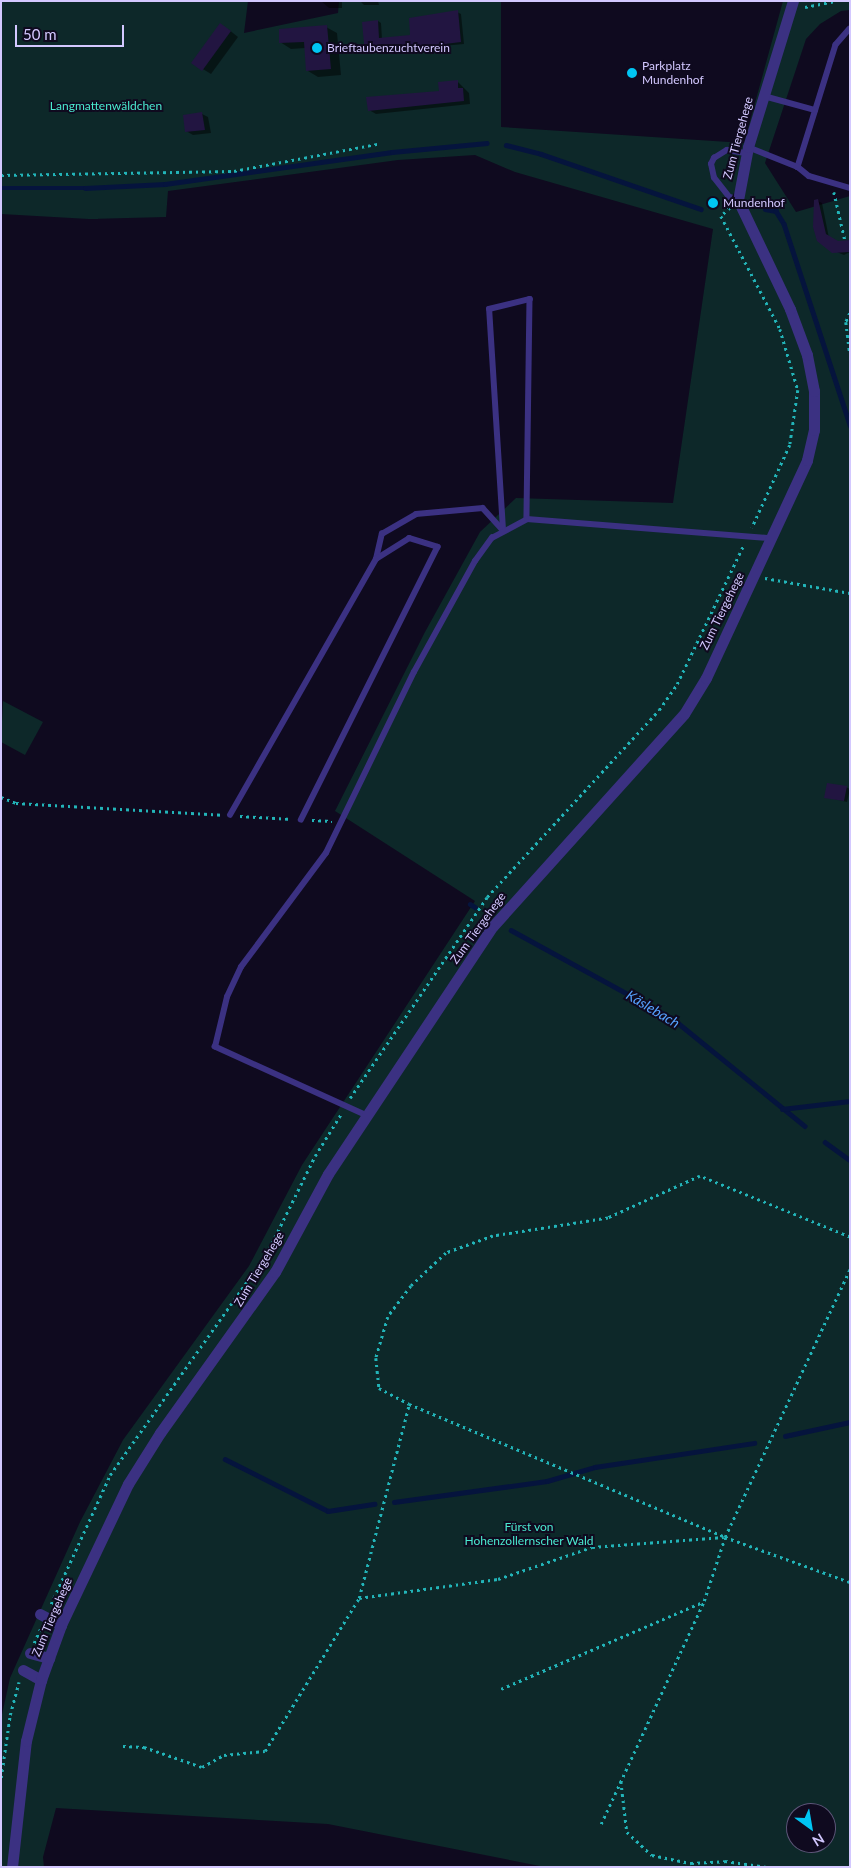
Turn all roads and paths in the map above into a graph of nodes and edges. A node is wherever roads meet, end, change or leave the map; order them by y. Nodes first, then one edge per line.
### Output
1 (835, 1) edge
2 (792, 5) edge
3 (850, 30) edge
4 (763, 95) junction
5 (815, 110) junction
6 (378, 144) dead end
7 (747, 150) junction
8 (798, 167) junction
9 (1, 175) edge
10 (831, 183) junction
11 (850, 188) edge
12 (738, 200) junction
13 (845, 240) dead end
14 (850, 313) edge
15 (850, 353) edge
16 (527, 519) junction
17 (503, 530) junction
18 (748, 535) junction
19 (773, 538) junction
20 (376, 559) junction
21 (755, 574) junction
22 (850, 593) edge
23 (1, 797) edge
24 (230, 816) junction
25 (301, 820) junction
26 (341, 822) junction
27 (345, 1106) junction
28 (366, 1116) junction
29 (850, 1237) edge
30 (850, 1269) edge
31 (409, 1404) junction
32 (725, 1537) junction
33 (850, 1582) edge
34 (358, 1598) junction
35 (704, 1601) junction
36 (51, 1604) dead end
37 (41, 1618) joint
38 (62, 1625) junction
39 (31, 1649) joint
40 (48, 1658) junction
41 (22, 1674) joint
42 (41, 1680) junction
43 (501, 1689) dead end
44 (123, 1746) dead end
45 (1, 1778) edge
46 (621, 1780) junction
47 (601, 1824) dead end
48 (12, 1867) edge
49 (768, 1867) edge

1 - 2 path
2 - 4 street, Zum Tiergehege
3 - 5 lane
4 - 5 lane
4 - 7 street, Zum Tiergehege
5 - 8 lane
6 - 9 path
7 - 8 lane
7 - 12 street, Zum Tiergehege
7 - 12 lane
8 - 10 lane
10 - 11 lane
10 - 13 path
12 - 18 path
12 - 19 street, Zum Tiergehege
14 - 15 path
16 - 17 lane
16 - 17 lane
16 - 18 lane
17 - 20 lane
17 - 26 lane
18 - 19 lane
18 - 27 path
19 - 21 street, Zum Tiergehege
20 - 24 lane
20 - 25 lane
21 - 22 path
21 - 28 street, Zum Tiergehege
23 - 24 path
24 - 25 path
25 - 26 path
26 - 27 lane
27 - 28 lane
27 - 36 path
28 - 38 street, Zum Tiergehege
29 - 31 path
30 - 32 path
31 - 32 path
31 - 34 path
32 - 33 path
32 - 34 path
32 - 35 path
34 - 44 path
35 - 43 path
35 - 46 path
37 - 38 street
37 - 39 path
38 - 40 street, Zum Tiergehege
39 - 40 street
40 - 42 street, Zum Tiergehege
41 - 42 street
41 - 45 path
42 - 48 street, Zum Tiergehege
46 - 47 path
46 - 49 path

